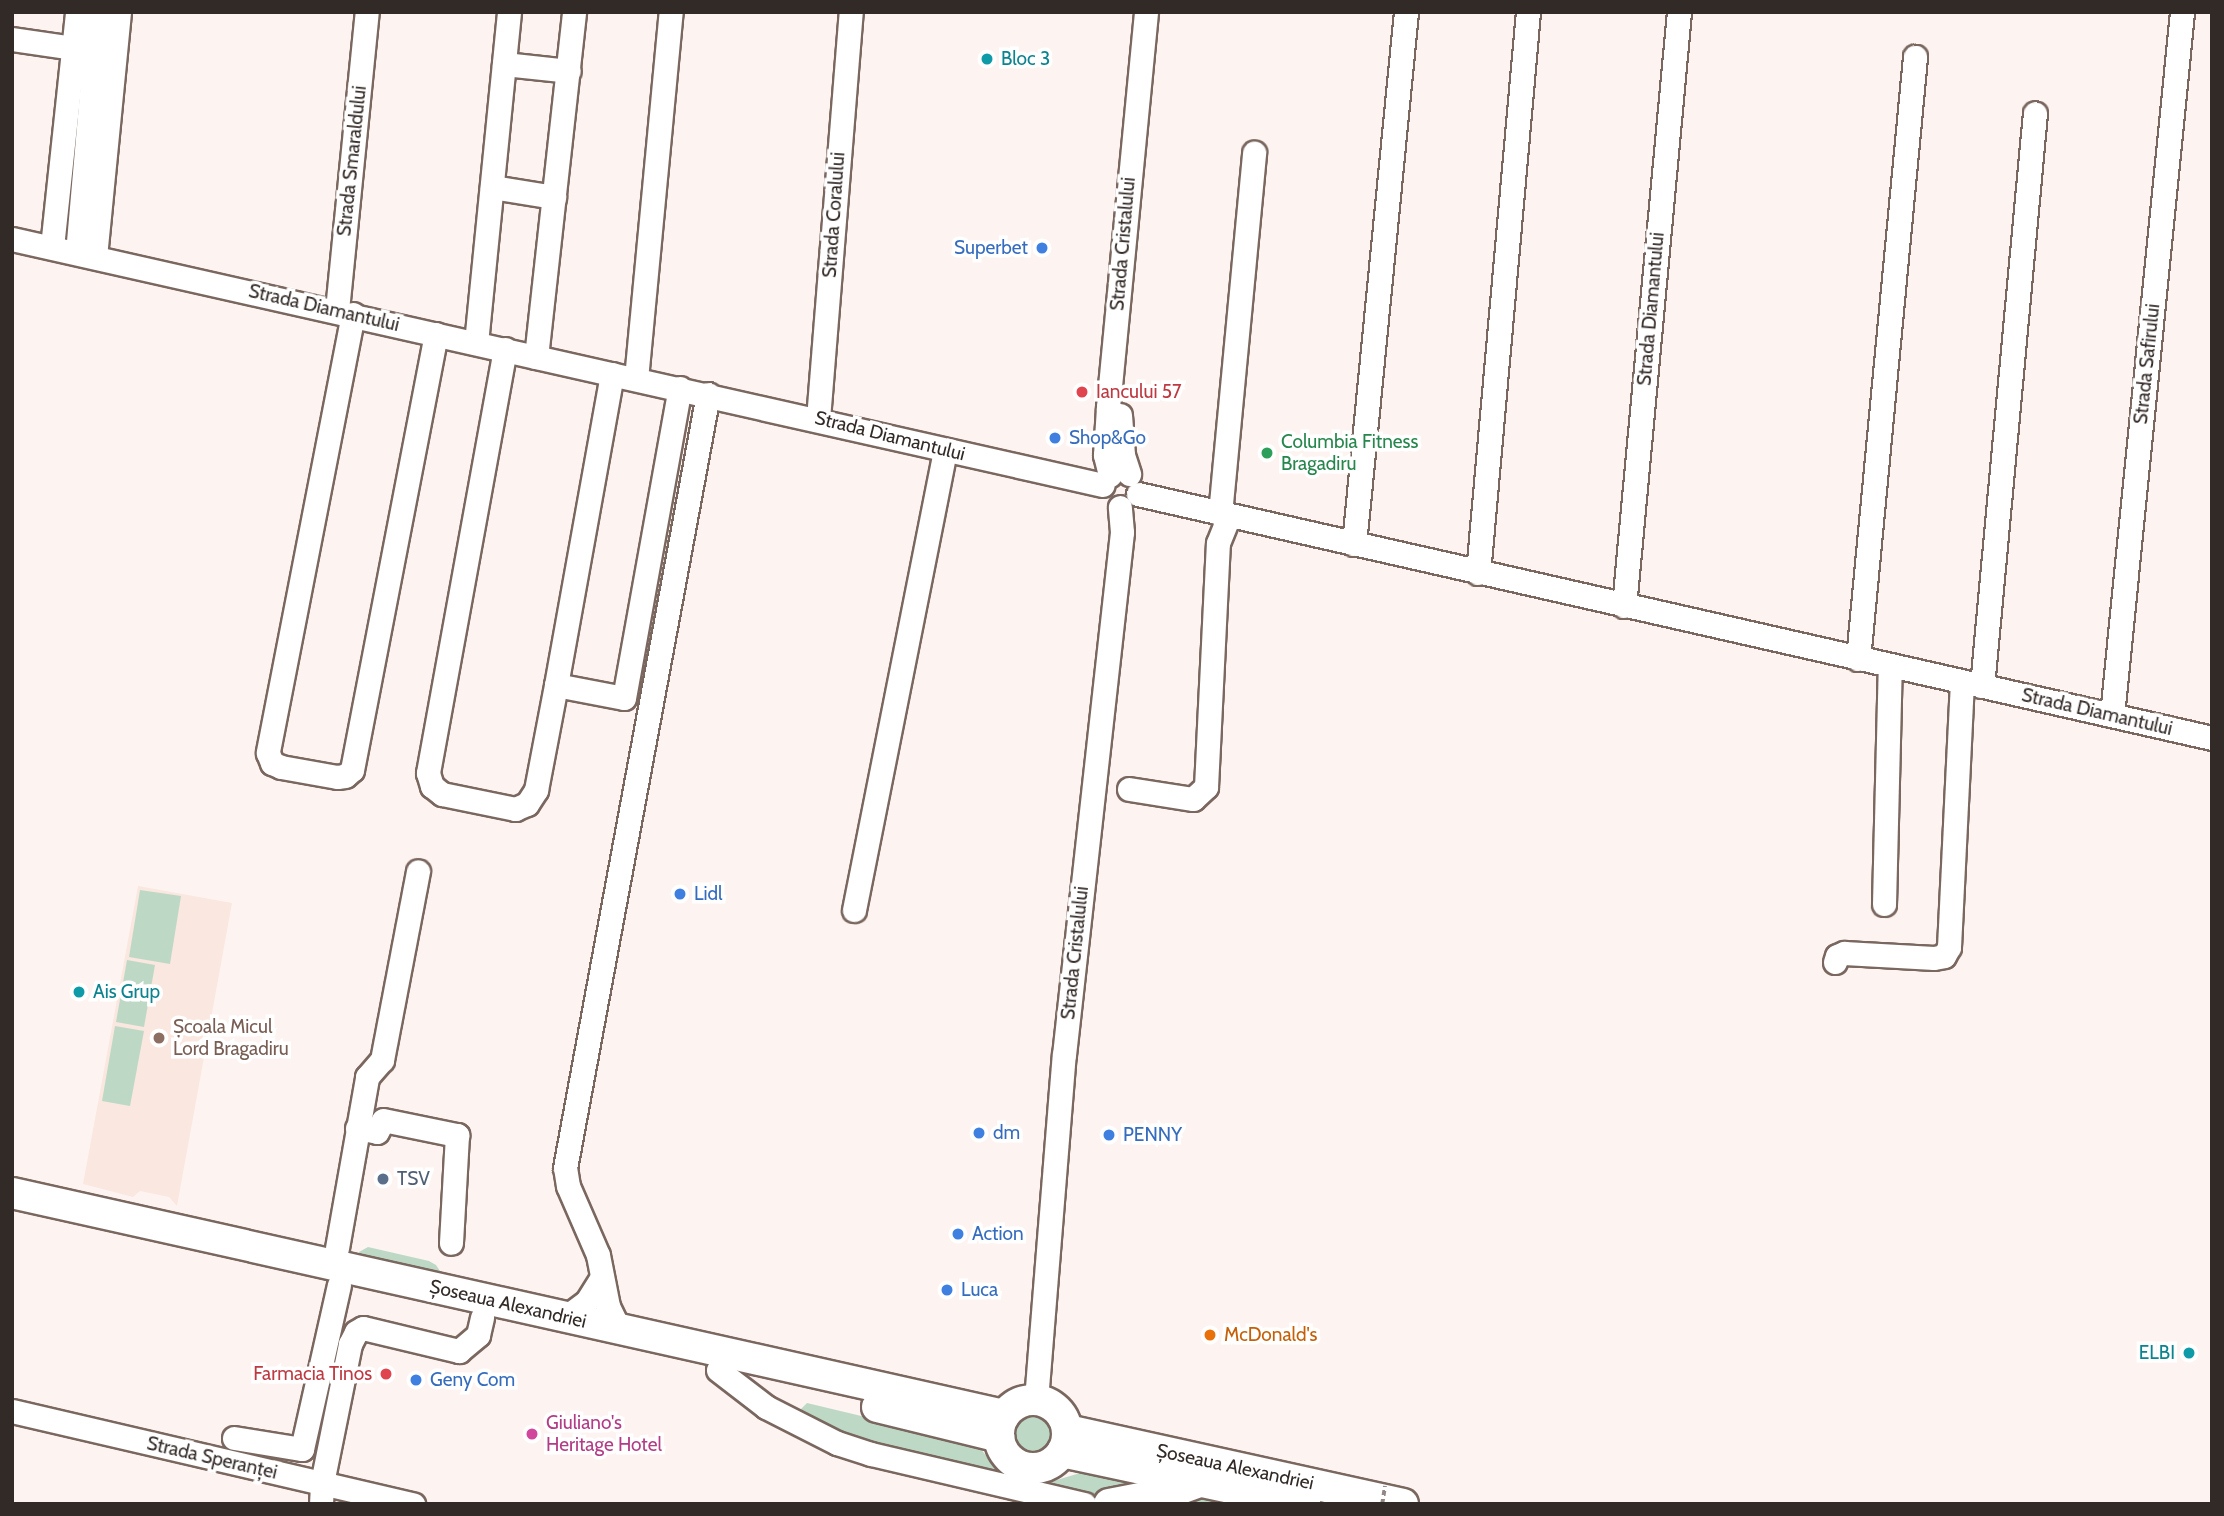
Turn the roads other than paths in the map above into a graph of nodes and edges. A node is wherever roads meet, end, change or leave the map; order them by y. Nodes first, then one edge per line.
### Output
1 (78, 12) edge
2 (98, 12) edge
3 (119, 12) edge
4 (367, 12) edge
5 (509, 12) edge
6 (574, 12) edge
7 (671, 12) edge
8 (851, 12) edge
9 (1146, 12) edge
10 (1156, 12) edge
11 (1406, 12) edge
12 (1528, 12) edge
13 (1679, 12) edge
14 (2182, 12) edge
15 (12, 39) edge
16 (74, 48) junction
17 (1915, 57) dead end
18 (504, 64) junction
19 (569, 71) junction
20 (2035, 113) dead end
21 (1254, 153) dead end
22 (1136, 167) junction
23 (492, 187) junction
24 (554, 197) junction
25 (12, 239) edge
26 (52, 247) junction
27 (86, 255) junction
28 (345, 312) junction
29 (436, 334) junction
30 (476, 343) junction
31 (505, 349) junction
32 (536, 356) junction
33 (612, 374) junction
34 (636, 379) junction
35 (680, 388) junction
36 (708, 394) junction
37 (818, 419) junction
38 (945, 450) junction
39 (1120, 487) junction
40 (1225, 515) junction
41 (1354, 544) junction
42 (1478, 573) junction
43 (1624, 606) junction
44 (1858, 659) junction
45 (1890, 666) junction
46 (1972, 684) junction
47 (556, 685) junction
48 (2112, 715) junction
49 (2212, 738) edge
50 (1129, 789) dead end
51 (418, 871) dead end
52 (1884, 904) dead end
53 (854, 910) dead end
54 (1835, 962) dead end
55 (357, 1128) junction
56 (12, 1193) edge
57 (12, 1212) edge
58 (450, 1243) dead end
59 (337, 1248) dead end
60 (602, 1277) junction
61 (337, 1294) junction
62 (482, 1317) junction
63 (566, 1317) junction
64 (620, 1331) junction
65 (356, 1332) junction
66 (718, 1370) junction
67 (1036, 1400) junction
68 (12, 1412) edge
69 (1001, 1426) junction
70 (234, 1438) dead end
71 (1064, 1441) junction
72 (1202, 1482) junction
73 (322, 1493) edge
74 (1394, 1495) edge
75 (412, 1504) edge
76 (1084, 1504) edge
77 (1109, 1504) edge
78 (1305, 1504) edge

1 - 16 street
2 - 27 street
3 - 27 street
4 - 28 street, Strada Smaraldului
5 - 18 street
6 - 19 street
7 - 34 street
8 - 37 street, Strada Coralului
9 - 22 street, Strada Cristalului
10 - 22 street, Strada Cristalului
11 - 41 street
12 - 42 street
13 - 43 street, Strada Diamantului
14 - 48 street, Strada Safirului
15 - 16 street
16 - 26 street
17 - 44 street
18 - 19 street
18 - 23 street
19 - 24 street
20 - 46 street
21 - 40 street
22 - 39 street, Strada Cristalului
23 - 24 street
23 - 30 street
24 - 32 street
25 - 26 street, Strada Diamantului
26 - 27 street, Strada Diamantului
27 - 28 street, Strada Diamantului
28 - 29 street, Strada Diamantului
28 - 29 street, Strada Smaraldului
29 - 30 street, Strada Diamantului
30 - 31 street, Strada Diamantului
31 - 32 street, Strada Diamantului
31 - 47 street
32 - 33 street, Strada Diamantului
33 - 34 street, Strada Diamantului
33 - 47 street
34 - 35 street, Strada Diamantului
35 - 36 street, Strada Diamantului
35 - 47 street
36 - 37 street, Strada Diamantului
36 - 60 street
37 - 38 street, Strada Diamantului
38 - 39 street, Strada Diamantului
38 - 53 street
39 - 40 street, Strada Diamantului
39 - 67 street, Strada Cristalului
40 - 41 street, Strada Diamantului
40 - 50 street
41 - 42 street, Strada Diamantului
42 - 43 street, Strada Diamantului
43 - 44 street, Strada Diamantului
44 - 45 street, Strada Diamantului
45 - 46 street, Strada Diamantului
45 - 52 street
46 - 48 street, Strada Diamantului
46 - 54 street
48 - 49 street, Strada Diamantului
51 - 55 street
55 - 58 street
55 - 59 street
56 - 63 main road, Șoseaua Alexandriei
57 - 61 main road, Șoseaua Alexandriei
60 - 63 street
60 - 64 street
61 - 62 main road, Șoseaua Alexandriei
61 - 65 street
61 - 70 street
62 - 65 street
62 - 66 main road, Șoseaua Alexandriei
63 - 64 main road, Șoseaua Alexandriei
64 - 69 main road, Șoseaua Alexandriei
65 - 73 street
66 - 69 main road, Șoseaua Alexandriei
66 - 76 street
67 - 69 main road
67 - 71 main road
68 - 73 street, Strada Speranței
69 - 71 main road
71 - 72 main road, Șoseaua Alexandriei
71 - 74 main road, Șoseaua Alexandriei
72 - 77 main road
72 - 78 main road, Șoseaua Alexandriei
73 - 75 street, Strada Speranței

